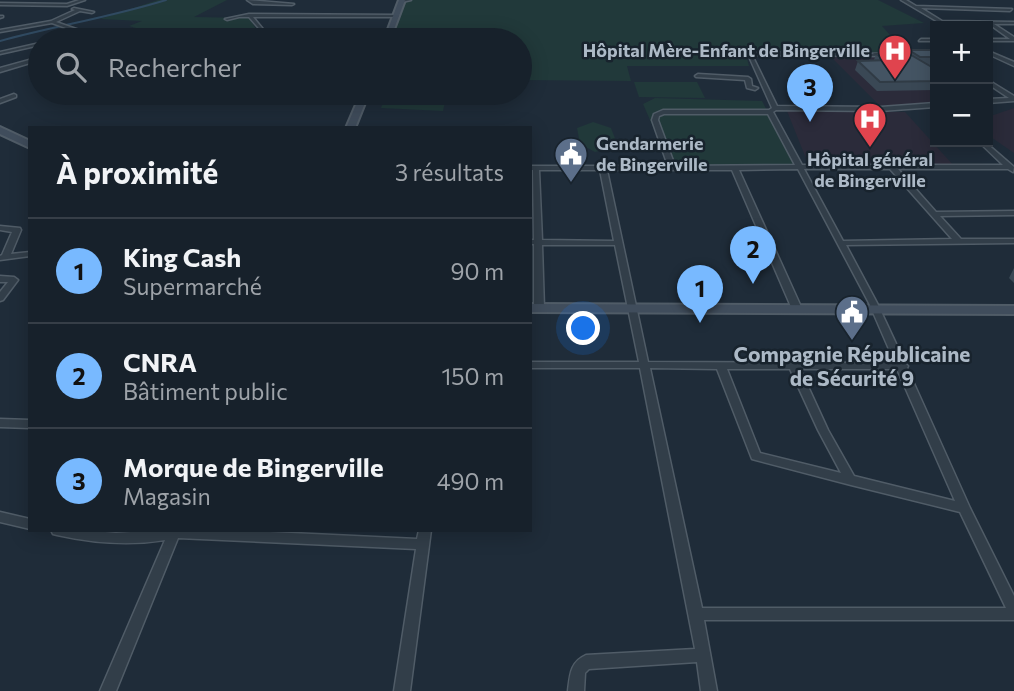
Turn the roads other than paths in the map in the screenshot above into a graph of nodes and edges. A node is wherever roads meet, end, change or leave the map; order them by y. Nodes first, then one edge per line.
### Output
1 (38, 0) edge
2 (83, 0) edge
3 (249, 0) edge
4 (298, 0) edge
5 (402, 0) edge
6 (409, 0) edge
7 (903, 0) edge
8 (0, 4) edge
9 (292, 4) junction
10 (28, 5) junction
11 (67, 5) junction
12 (1005, 5) dead end
13 (917, 7) junction
14 (80, 10) junction
15 (92, 12) dead end
16 (1012, 12) edge
17 (249, 15) junction
18 (285, 15) junction
19 (397, 16) junction
20 (227, 19) dead end
21 (941, 21) edge
22 (52, 22) junction
23 (993, 23) edge
24 (1014, 23) edge
25 (993, 26) edge
26 (71, 28) edge
27 (260, 28) edge
28 (392, 28) edge
29 (0, 31) edge
30 (1014, 39) edge
31 (921, 40) dead end
32 (930, 40) edge
33 (993, 40) edge
34 (0, 47) edge
35 (28, 47) edge
36 (9, 51) junction
37 (0, 53) edge
38 (993, 54) edge
39 (894, 55) edge
40 (993, 55) edge
41 (1014, 56) edge
42 (28, 59) edge
43 (28, 62) edge
44 (1014, 64) edge
45 (0, 70) edge
46 (698, 76) dead end
47 (991, 84) edge
48 (14, 96) dead end
49 (755, 97) dead end
50 (1014, 99) edge
51 (0, 101) edge
52 (993, 101) edge
53 (360, 105) edge
54 (930, 105) edge
55 (772, 110) junction
56 (351, 126) edge
57 (0, 130) edge
58 (28, 144) edge
59 (988, 147) edge
60 (800, 167) junction
61 (892, 167) junction
62 (533, 168) edge
63 (603, 168) junction
64 (672, 168) junction
65 (736, 168) junction
66 (1012, 169) edge
67 (1014, 213) edge
68 (934, 214) junction
69 (0, 228) edge
70 (1014, 241) edge
71 (534, 242) edge
72 (958, 242) junction
73 (619, 243) junction
74 (842, 243) junction
75 (28, 254) edge
76 (2, 258) edge
77 (0, 279) edge
78 (0, 298) edge
79 (535, 308) edge
80 (633, 309) junction
81 (797, 309) junction
82 (876, 309) junction
83 (1014, 310) edge
84 (532, 365) edge
85 (645, 366) junction
86 (721, 366) junction
87 (794, 366) junction
88 (903, 366) junction
89 (0, 423) edge
90 (28, 424) edge
91 (850, 481) junction
92 (964, 508) junction
93 (0, 517) edge
94 (28, 524) edge
95 (68, 532) edge
96 (174, 532) edge
97 (424, 537) edge
98 (1014, 612) edge
99 (696, 614) junction
100 (702, 655) junction
101 (108, 691) edge
102 (402, 691) edge
103 (576, 691) edge
104 (709, 691) edge

1 - 10 street
2 - 11 street
3 - 9 street
4 - 9 street
5 - 6 street
5 - 19 main road
7 - 13 street
8 - 10 street
9 - 18 street
10 - 11 street
11 - 14 street
12 - 16 street
13 - 16 street
13 - 21 street
14 - 15 street
14 - 22 street
17 - 18 street
17 - 20 street
17 - 27 street
18 - 19 street
19 - 28 main road
22 - 26 street
22 - 29 street
23 - 24 street
25 - 30 street
30 - 33 street
31 - 32 street
34 - 36 street
35 - 36 street
36 - 37 street
36 - 42 street
38 - 41 street
39 - 55 street
40 - 44 street
43 - 45 street
46 - 49 street
47 - 50 street
48 - 51 street
50 - 52 street
53 - 56 main road
54 - 55 street
55 - 60 street
55 - 64 street
57 - 58 main road
59 - 66 street
60 - 61 street
60 - 65 street
60 - 74 street
61 - 66 street
61 - 68 street
62 - 63 street
62 - 71 street
63 - 64 street
63 - 73 street
64 - 65 street
65 - 81 street
67 - 68 street
68 - 72 street
69 - 76 street
70 - 72 street
71 - 73 street
71 - 79 street
72 - 74 street
73 - 80 street
74 - 82 street
75 - 76 street
77 - 78 street
79 - 80 main road
80 - 81 main road
80 - 85 street
81 - 82 main road
82 - 83 main road
82 - 88 street
84 - 85 street
85 - 86 street
85 - 99 street
86 - 87 street
86 - 91 street
87 - 88 street
87 - 91 street
88 - 92 street
89 - 90 street
91 - 92 street
92 - 98 street
93 - 94 street
95 - 96 street
96 - 97 street
96 - 101 street
97 - 102 street
98 - 99 street
99 - 100 street
100 - 103 street
100 - 104 street

